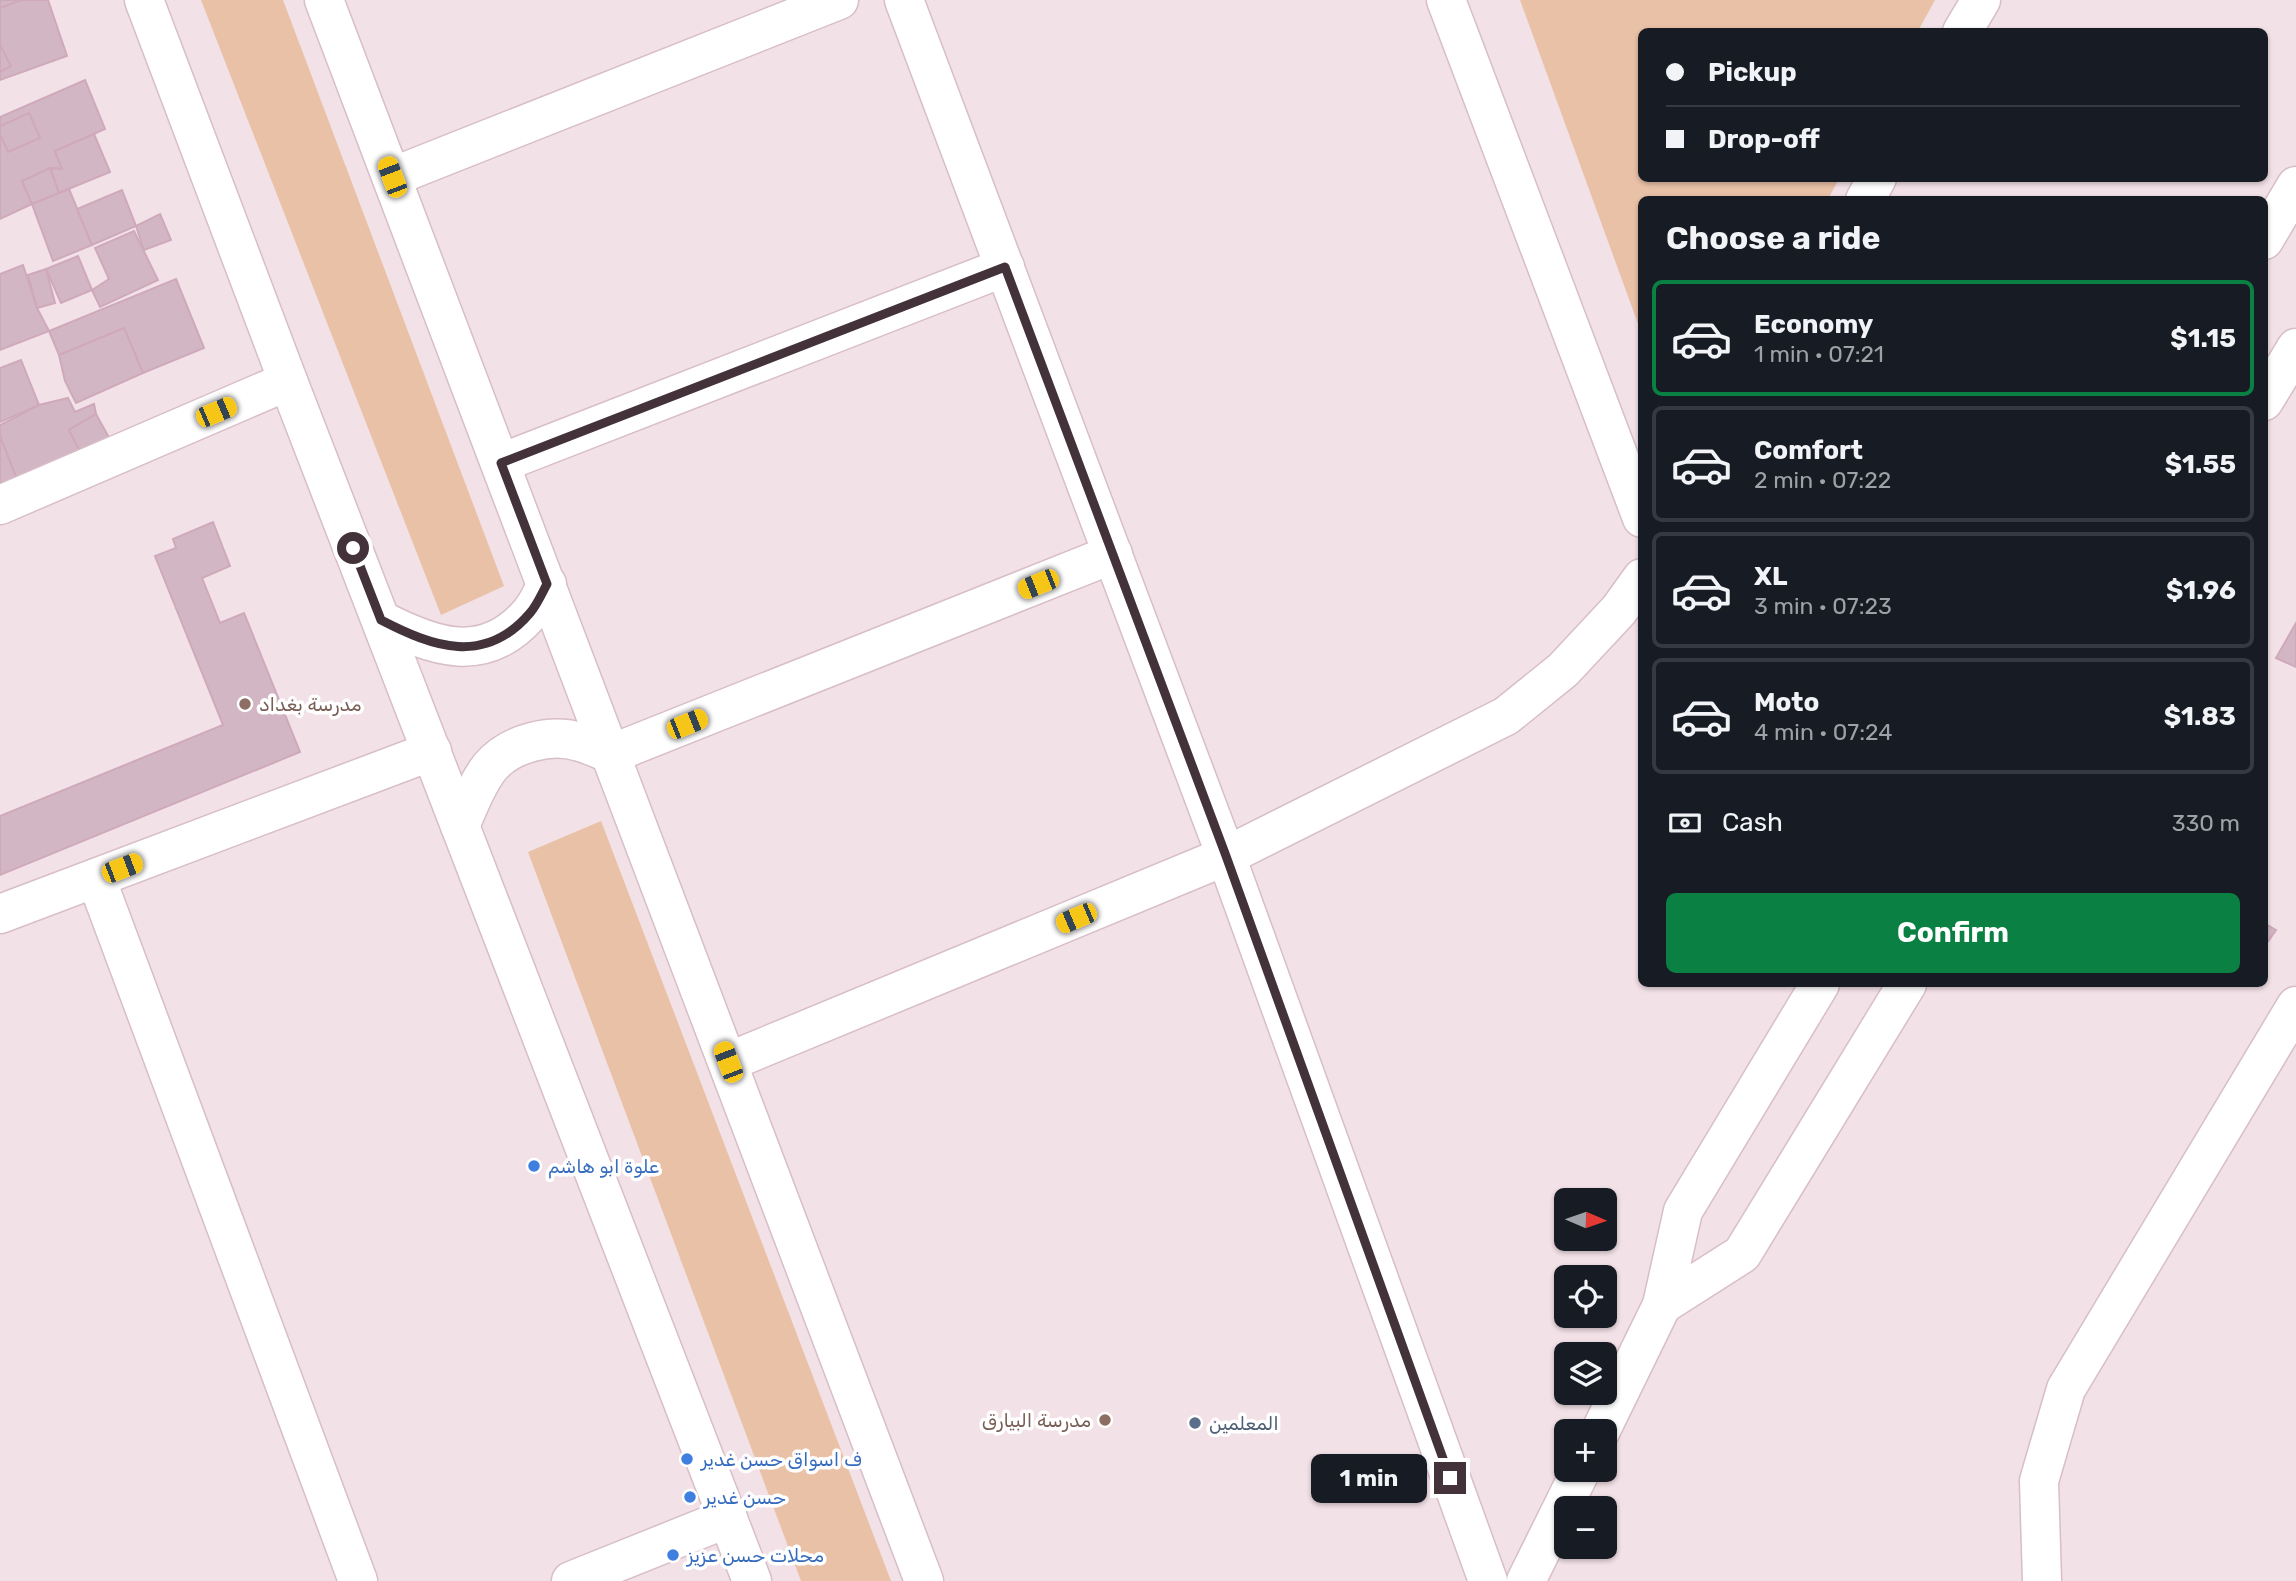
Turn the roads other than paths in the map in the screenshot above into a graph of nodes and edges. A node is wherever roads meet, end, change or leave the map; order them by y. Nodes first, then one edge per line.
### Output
1 (144, 0) edge
2 (324, 0) edge
3 (839, 0) edge
4 (904, 0) edge
5 (1446, 0) edge
6 (1980, 0) edge
7 (1964, 28) edge
8 (392, 177) junction
9 (2296, 186) edge
10 (2268, 233) edge
11 (1005, 267) junction
12 (2296, 348) edge
13 (288, 381) junction
14 (2268, 392) edge
15 (501, 463) junction
16 (0, 505) edge
17 (1638, 508) edge
18 (1113, 554) junction
19 (547, 584) junction
20 (1638, 584) edge
21 (381, 620) junction
22 (432, 751) junction
23 (611, 754) junction
24 (460, 826) junction
25 (1226, 856) junction
26 (96, 878) junction
27 (0, 914) edge
28 (1818, 987) edge
29 (1906, 987) edge
30 (2296, 1006) edge
31 (728, 1062) junction
32 (1662, 1306) junction
33 (1606, 1419) edge
34 (1575, 1482) edge
35 (728, 1518) junction
36 (358, 1581) edge
37 (571, 1581) edge
38 (752, 1581) edge
39 (924, 1581) edge
40 (1488, 1581) edge
41 (1526, 1581) edge
42 (2042, 1581) edge

1 - 13 street
2 - 8 street
3 - 8 street
4 - 11 street
5 - 17 street
6 - 7 street
8 - 15 street
9 - 10 street
11 - 15 street
11 - 18 street
12 - 14 street
13 - 16 street
13 - 21 street
15 - 19 street
18 - 23 street
18 - 25 street
19 - 21 street
19 - 23 street
20 - 25 street
21 - 22 street
22 - 24 street
22 - 26 street
23 - 24 street
23 - 31 street
24 - 35 street
25 - 31 street
25 - 40 street
26 - 27 street
26 - 36 street
28 - 32 street
29 - 32 street
30 - 42 street
31 - 39 street
32 - 33 street
34 - 41 street
35 - 37 street
35 - 38 street

